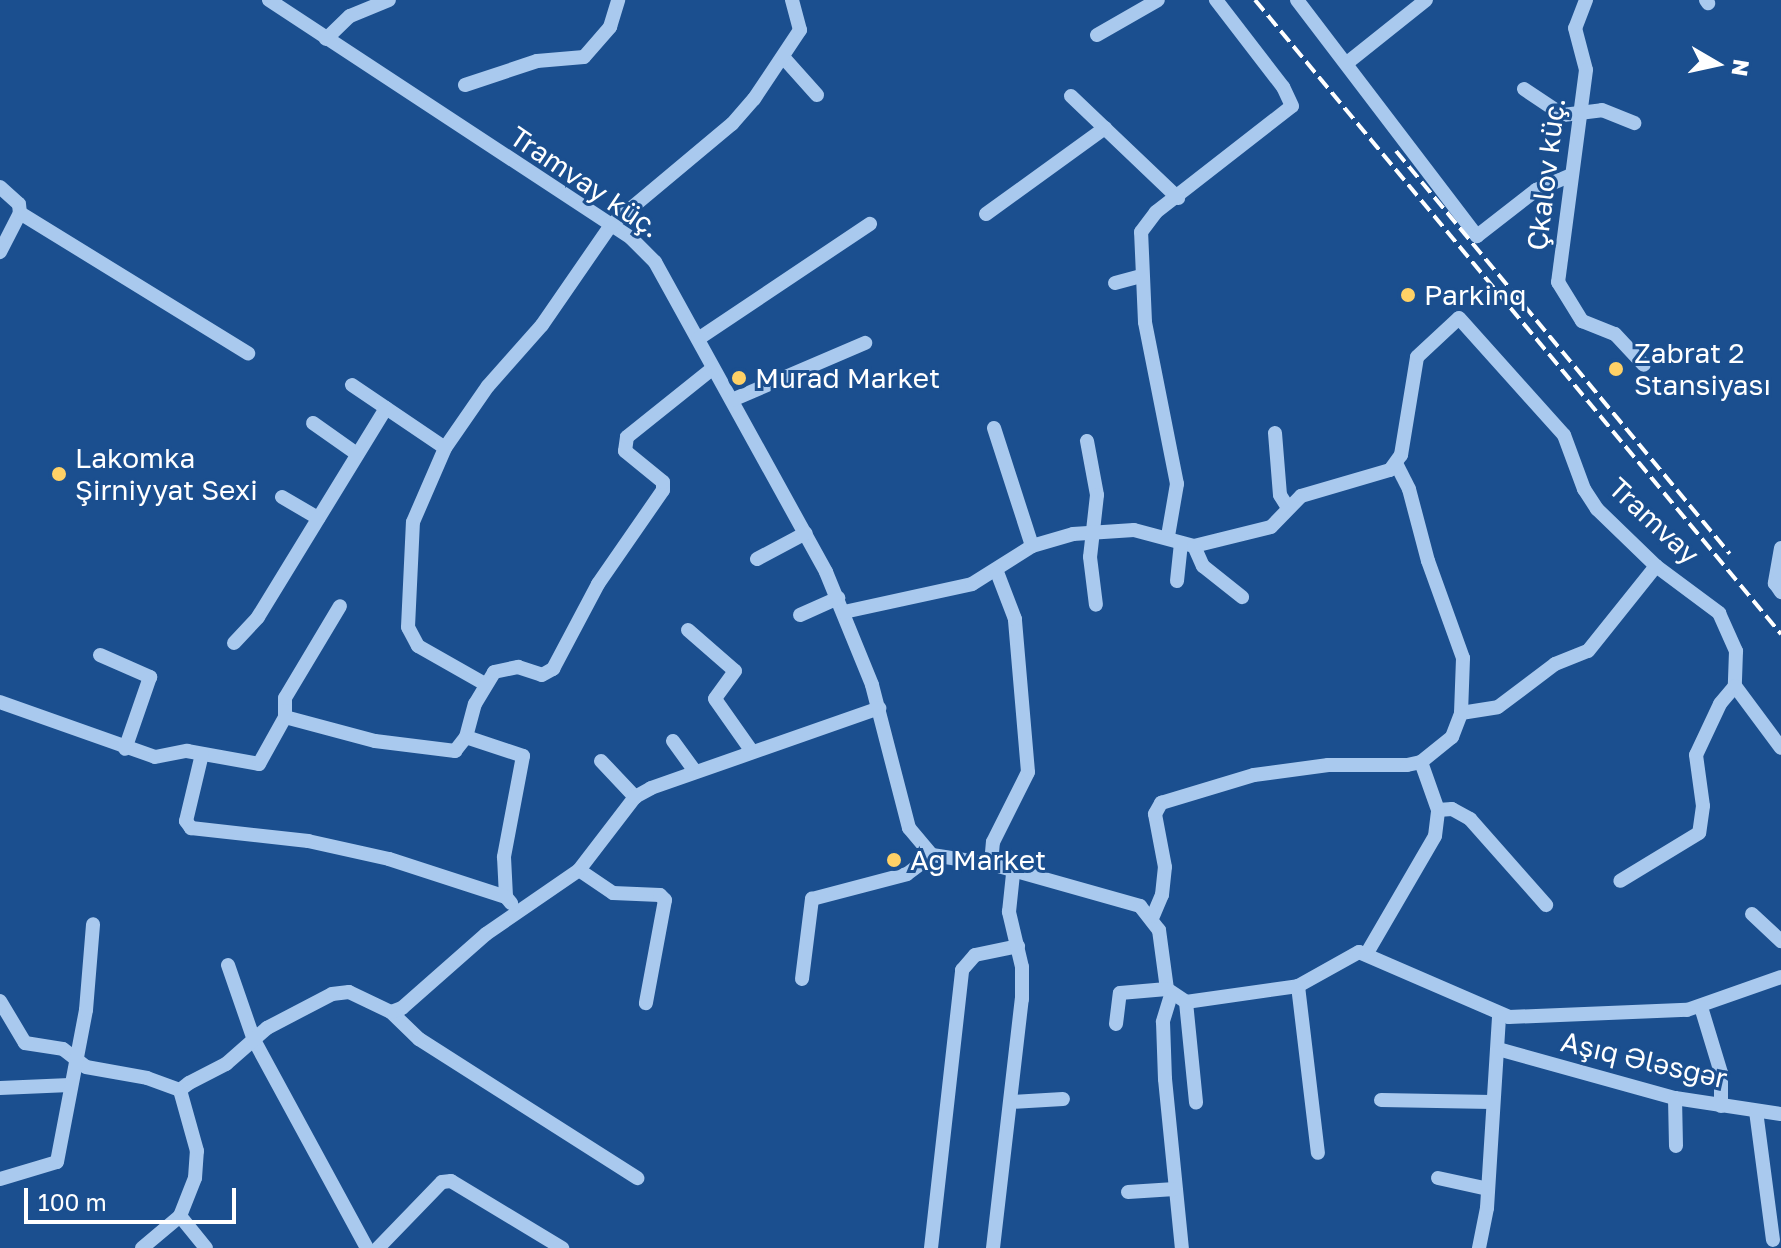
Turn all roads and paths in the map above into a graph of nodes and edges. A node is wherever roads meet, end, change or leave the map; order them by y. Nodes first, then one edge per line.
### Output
1 (269, 0) edge
2 (389, 0) edge
3 (618, 0) edge
4 (792, 0) edge
5 (1158, 0) edge
6 (1216, 0) edge
7 (1297, 0) edge
8 (1426, 0) edge
9 (1586, 0) edge
10 (1097, 35) dead end
11 (326, 39) junction
12 (783, 57) junction
13 (1347, 63) junction
14 (465, 85) dead end
15 (1524, 89) dead end
16 (817, 95) dead end
17 (1071, 96) dead end
18 (1579, 114) junction
19 (1635, 123) dead end
20 (1105, 128) junction
21 (1569, 176) junction
22 (0, 187) edge
23 (1178, 198) junction
24 (20, 213) junction
25 (986, 214) dead end
26 (870, 224) dead end
27 (611, 225) junction
28 (0, 252) edge
29 (1141, 276) junction
30 (1115, 283) dead end
31 (698, 339) junction
32 (865, 343) dead end
33 (248, 353) dead end
34 (1644, 365) dead end
35 (713, 368) junction
36 (352, 385) dead end
37 (732, 400) junction
38 (386, 408) junction
39 (313, 423) dead end
40 (994, 428) dead end
41 (1275, 433) dead end
42 (1087, 441) dead end
43 (445, 448) junction
44 (357, 454) junction
45 (1396, 464) junction
46 (282, 497) dead end
47 (1287, 506) junction
48 (318, 518) junction
49 (1092, 532) junction
50 (806, 533) junction
51 (1181, 542) junction
52 (1032, 546) junction
53 (1781, 548) edge
54 (757, 559) dead end
55 (1656, 566) junction
56 (997, 572) junction
57 (1177, 581) dead end
58 (1781, 592) edge
59 (1242, 597) dead end
60 (841, 605) junction
61 (1096, 605) dead end
62 (340, 606) dead end
63 (800, 615) dead end
64 (688, 630) dead end
65 (234, 643) dead end
66 (100, 655) dead end
67 (485, 684) junction
68 (1735, 686) junction
69 (0, 702) edge
70 (879, 708) junction
71 (1461, 713) junction
72 (285, 717) junction
73 (466, 737) junction
74 (673, 741) dead end
75 (1781, 748) edge
76 (125, 749) junction
77 (751, 750) junction
78 (202, 754) junction
79 (601, 761) dead end
80 (1421, 762) junction
81 (694, 770) junction
82 (635, 797) junction
83 (1438, 810) junction
84 (932, 855) junction
85 (991, 864) junction
86 (579, 870) junction
87 (1013, 873) junction
88 (1620, 881) dead end
89 (506, 897) junction
90 (1546, 905) dead end
91 (517, 910) junction
92 (1752, 914) dead end
93 (1153, 916) junction
94 (93, 924) dead end
95 (1781, 941) edge
96 (1018, 946) junction
97 (1367, 953) junction
98 (228, 965) dead end
99 (1781, 977) edge
100 (802, 979) dead end
101 (1298, 986) junction
102 (1169, 992) junction
103 (0, 1001) edge
104 (1186, 1002) junction
105 (646, 1003) dead end
106 (1701, 1007) junction
107 (391, 1012) junction
108 (1499, 1016) junction
109 (1116, 1024) dead end
110 (254, 1040) junction
111 (1498, 1049) junction
112 (78, 1061) junction
113 (70, 1085) junction
114 (0, 1088) edge
115 (180, 1090) junction
116 (1675, 1098) junction
117 (1063, 1099) dead end
118 (1381, 1100) dead end
119 (1011, 1102) junction
120 (1492, 1102) junction
121 (1196, 1103) dead end
122 (1721, 1106) junction
123 (1756, 1111) junction
124 (1781, 1114) edge
125 (1676, 1146) dead end
126 (1318, 1153) dead end
127 (637, 1178) dead end
128 (1438, 1178) dead end
129 (0, 1179) edge
130 (1175, 1189) junction
131 (1488, 1189) junction
132 (1128, 1192) dead end
133 (180, 1216) junction
134 (1773, 1240) dead end
135 (142, 1248) edge
136 (206, 1248) edge
137 (367, 1248) edge
138 (378, 1248) edge
139 (562, 1248) edge
140 (931, 1248) edge
141 (993, 1248) edge
142 (1182, 1248) edge
143 (1479, 1248) edge

1 - 11 street, Tramvay küç.
2 - 11 street
3 - 14 street
4 - 12 street
5 - 10 street
6 - 23 street
7 - 13 street
8 - 13 street
9 - 18 street, Çkalov küç.
11 - 27 street, Tramvay küç.
12 - 16 street
12 - 27 street
13 - 21 street
15 - 18 street
17 - 20 street
18 - 19 street
18 - 21 street, Çkalov küç.
20 - 23 street
20 - 25 street
21 - 34 street, Çkalov küç.
22 - 24 street
23 - 29 street
24 - 28 street
24 - 33 street
26 - 31 street
27 - 31 street, Tramvay küç.
27 - 43 street
29 - 30 street
29 - 51 street
31 - 35 street, Tramvay küç.
32 - 37 street
35 - 37 street, Tramvay küç.
35 - 67 street
36 - 38 street
37 - 50 street, Tramvay küç.
38 - 43 street
38 - 44 street
39 - 44 street
40 - 52 street
41 - 47 street
42 - 49 street
43 - 67 street
44 - 48 street
45 - 47 street
45 - 55 street, Tramvay
45 - 71 street
46 - 48 street
47 - 51 street
48 - 65 street
49 - 51 street
49 - 52 street
49 - 61 street
50 - 54 street
50 - 60 street, Tramvay küç.
51 - 57 street
51 - 59 street
52 - 56 street
53 - 58 street
55 - 68 street, Tramvay
55 - 71 street
56 - 60 street
56 - 85 street
60 - 63 street
60 - 70 street, Tramvay küç.
62 - 72 street
64 - 77 street
66 - 76 street
67 - 73 street
68 - 75 street
68 - 88 street
69 - 76 street
70 - 77 street
70 - 84 street, Tramvay küç.
71 - 80 street
72 - 73 street
72 - 78 street
73 - 89 street
74 - 81 street
76 - 78 street
77 - 81 street
78 - 89 street
79 - 82 street
80 - 83 street
80 - 93 street
81 - 82 street
82 - 86 street
83 - 90 street
83 - 97 street
84 - 85 street
84 - 100 street
85 - 87 street
86 - 91 street
86 - 105 street
87 - 93 street
87 - 96 street
89 - 91 street
91 - 107 street
92 - 95 street
93 - 102 street
94 - 112 street
96 - 119 street
96 - 140 street
97 - 101 street
97 - 108 street
98 - 110 street
99 - 106 street
101 - 104 street
101 - 126 street
102 - 104 street
102 - 109 street
102 - 130 street
103 - 112 street
104 - 121 street
106 - 108 street
106 - 122 street
107 - 110 street
107 - 127 street
108 - 111 street
110 - 115 street
110 - 137 street
111 - 116 street, Aşıq Ələsgər
111 - 120 street
112 - 113 street
112 - 115 street
113 - 114 street
113 - 129 street
115 - 133 street
116 - 122 street, Aşıq Ələsgər
116 - 125 street
117 - 119 street
118 - 120 street
119 - 141 street
120 - 131 street
122 - 123 street, Aşıq Ələsgər
123 - 124 street, Aşıq Ələsgər
123 - 134 street
128 - 131 street
130 - 132 street
130 - 142 street
131 - 143 street
133 - 135 street
133 - 136 street
138 - 139 street

